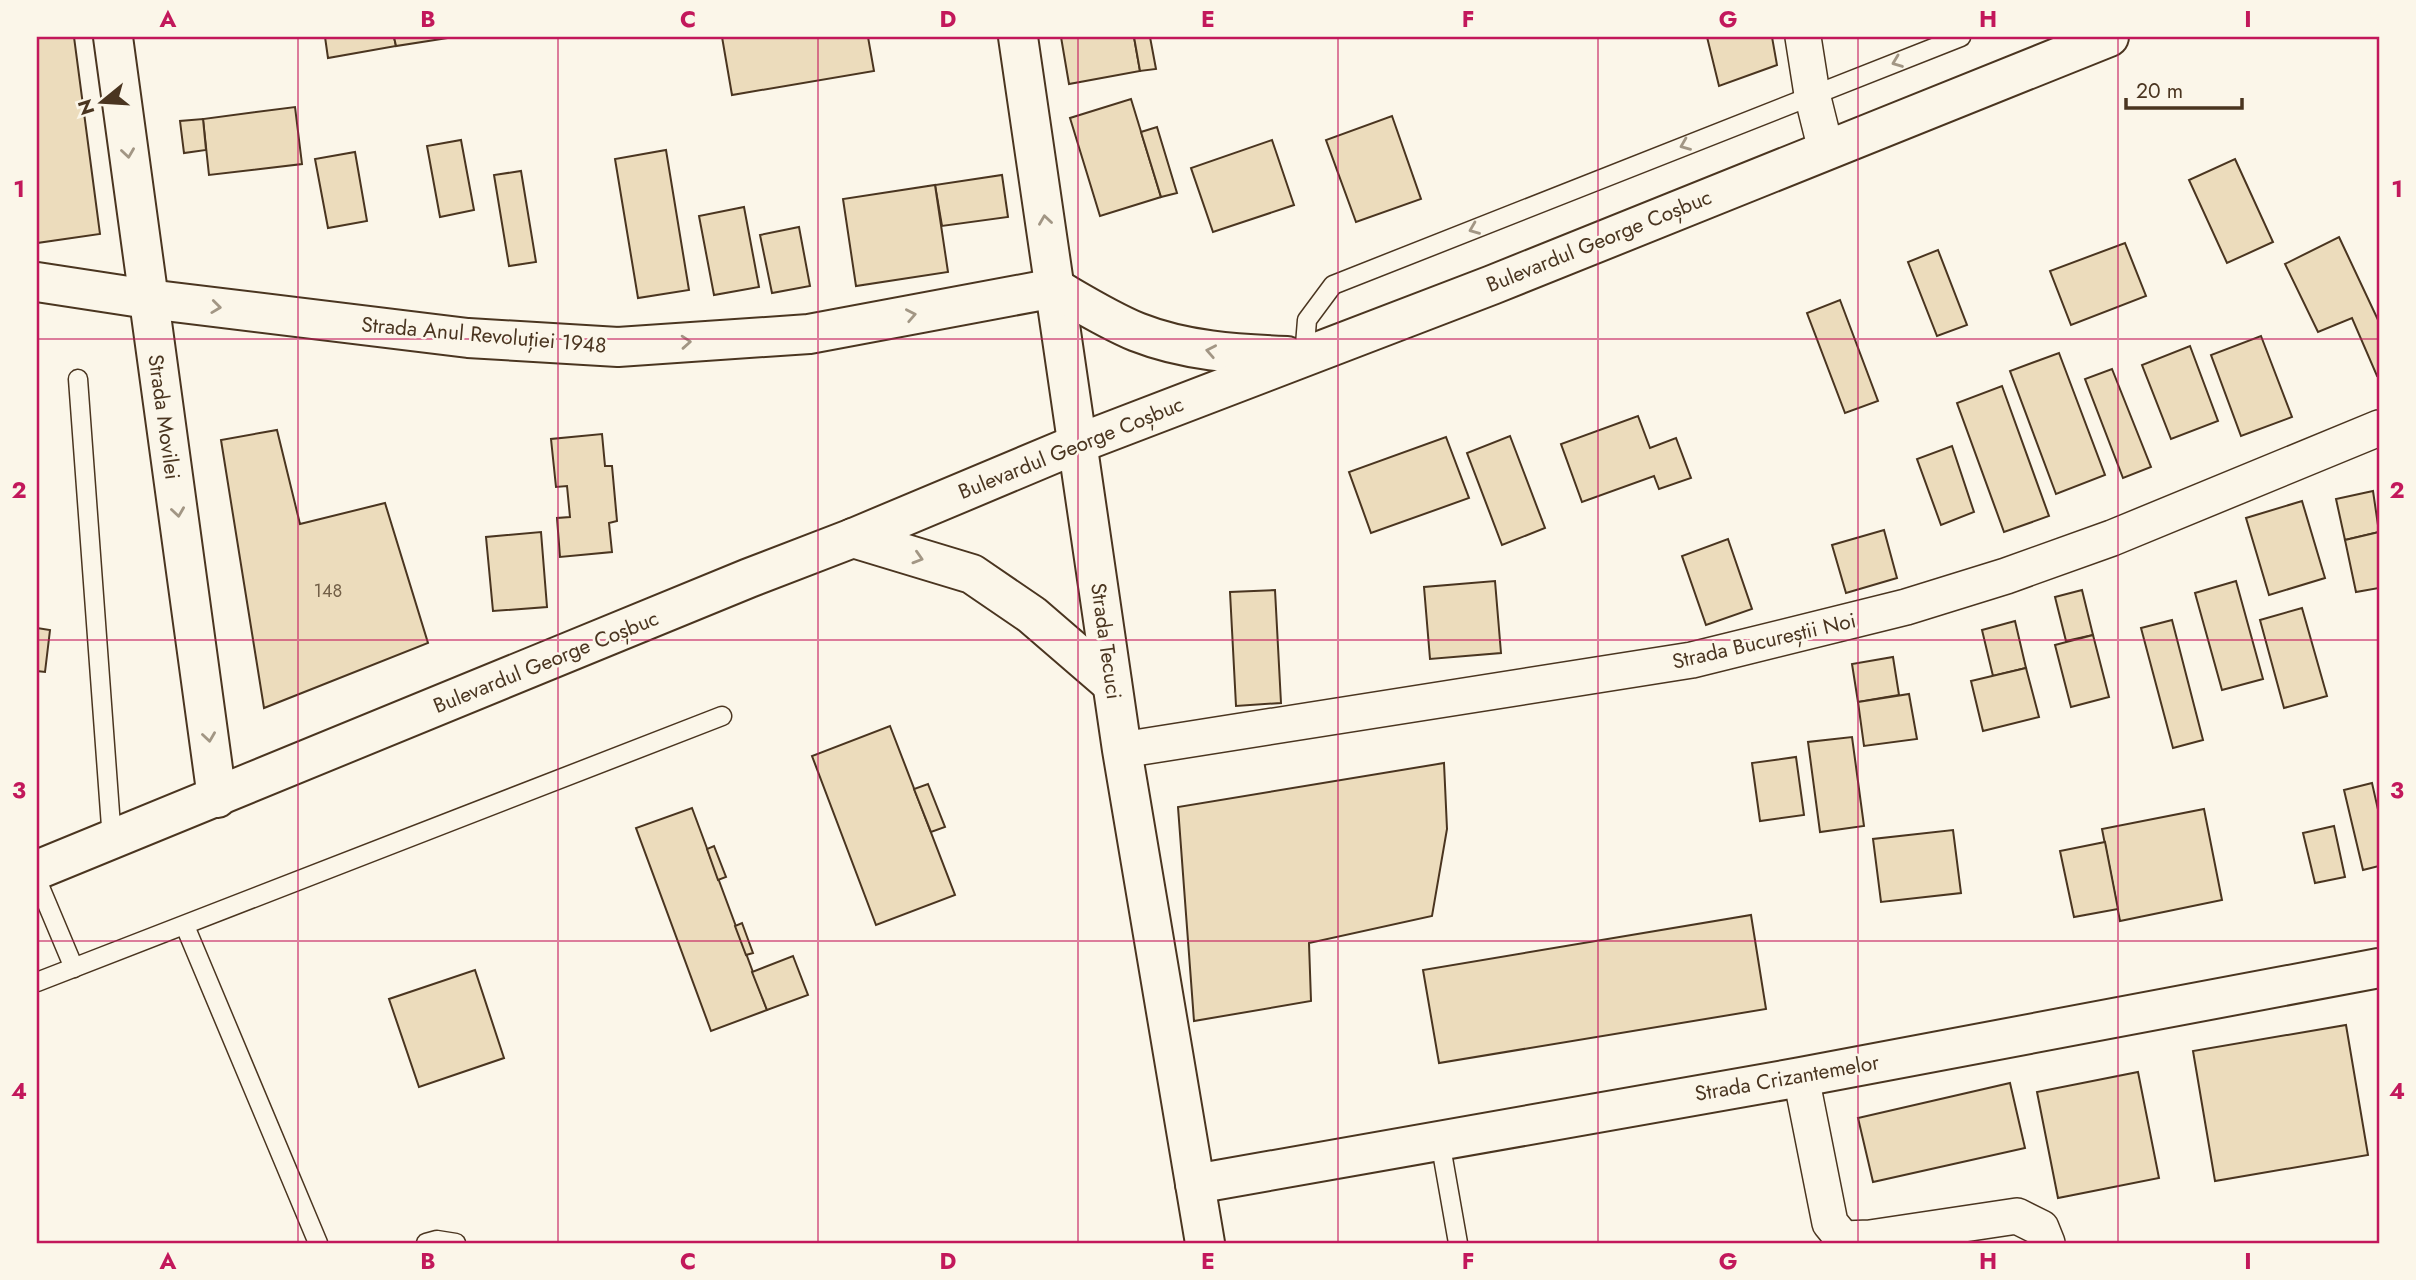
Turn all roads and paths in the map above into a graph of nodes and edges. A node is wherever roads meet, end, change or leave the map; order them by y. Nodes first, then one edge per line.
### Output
1 (113, 37) edge
2 (1018, 37) edge
3 (1803, 37) edge
4 (1961, 37) edge
5 (2109, 37) edge
6 (1812, 94) junction
7 (1826, 149) junction
8 (37, 282) edge
9 (1055, 288) junction
10 (148, 299) junction
11 (1304, 357) junction
12 (78, 379) dead end
13 (2379, 428) edge
14 (1077, 444) junction
15 (853, 538) junction
16 (1112, 684) junction
17 (722, 716) dead end
18 (1122, 750) junction
19 (217, 798) junction
20 (112, 840) junction
21 (37, 870) edge
22 (37, 880) edge
23 (184, 926) junction
24 (74, 968) junction
25 (2379, 968) edge
26 (37, 982) edge
27 (1801, 1077) junction
28 (1440, 1141) junction
29 (1195, 1184) junction
30 (318, 1243) edge
31 (426, 1243) edge
32 (456, 1243) edge
33 (1205, 1243) edge
34 (1458, 1243) edge
35 (2047, 1243) edge

1 -> 10 main road, Strada Movilei
9 -> 2 main road, Strada Tecuci
3 - 6 street
4 -> 6 lane
5 - 7 main road, Bulevardul George Coșbuc
6 - 7 street
6 -> 11 lane
7 - 11 main road, Bulevardul George Coșbuc
8 - 10 main road, Strada Anul Revoluției 1948
10 -> 9 main road, Strada Anul Revoluției 1948
11 -> 9 main road
9 - 14 main road, Strada Tecuci
10 -> 19 main road, Strada Movilei
11 - 14 main road, Bulevardul George Coșbuc
12 - 20 lane
13 - 18 street, Strada Bucureștii Noi
14 - 15 main road, Bulevardul George Coșbuc
14 - 16 main road, Strada Tecuci
15 -> 16 main road
15 - 19 main road, Bulevardul George Coșbuc
16 - 18 main road, Strada Tecuci
17 - 23 lane
18 - 29 main road, Strada Tecuci
19 - 20 main road, Bulevardul George Coșbuc
20 - 21 main road, Bulevardul George Coșbuc
22 - 24 lane
23 - 24 lane
23 - 30 lane
24 - 26 lane
25 - 27 main road, Strada Crizantemelor
27 - 28 main road, Strada Crizantemelor
27 - 35 street
28 - 29 main road, Strada Crizantemelor
28 - 34 lane
29 - 33 main road, Strada Tecuci
31 - 32 lane

